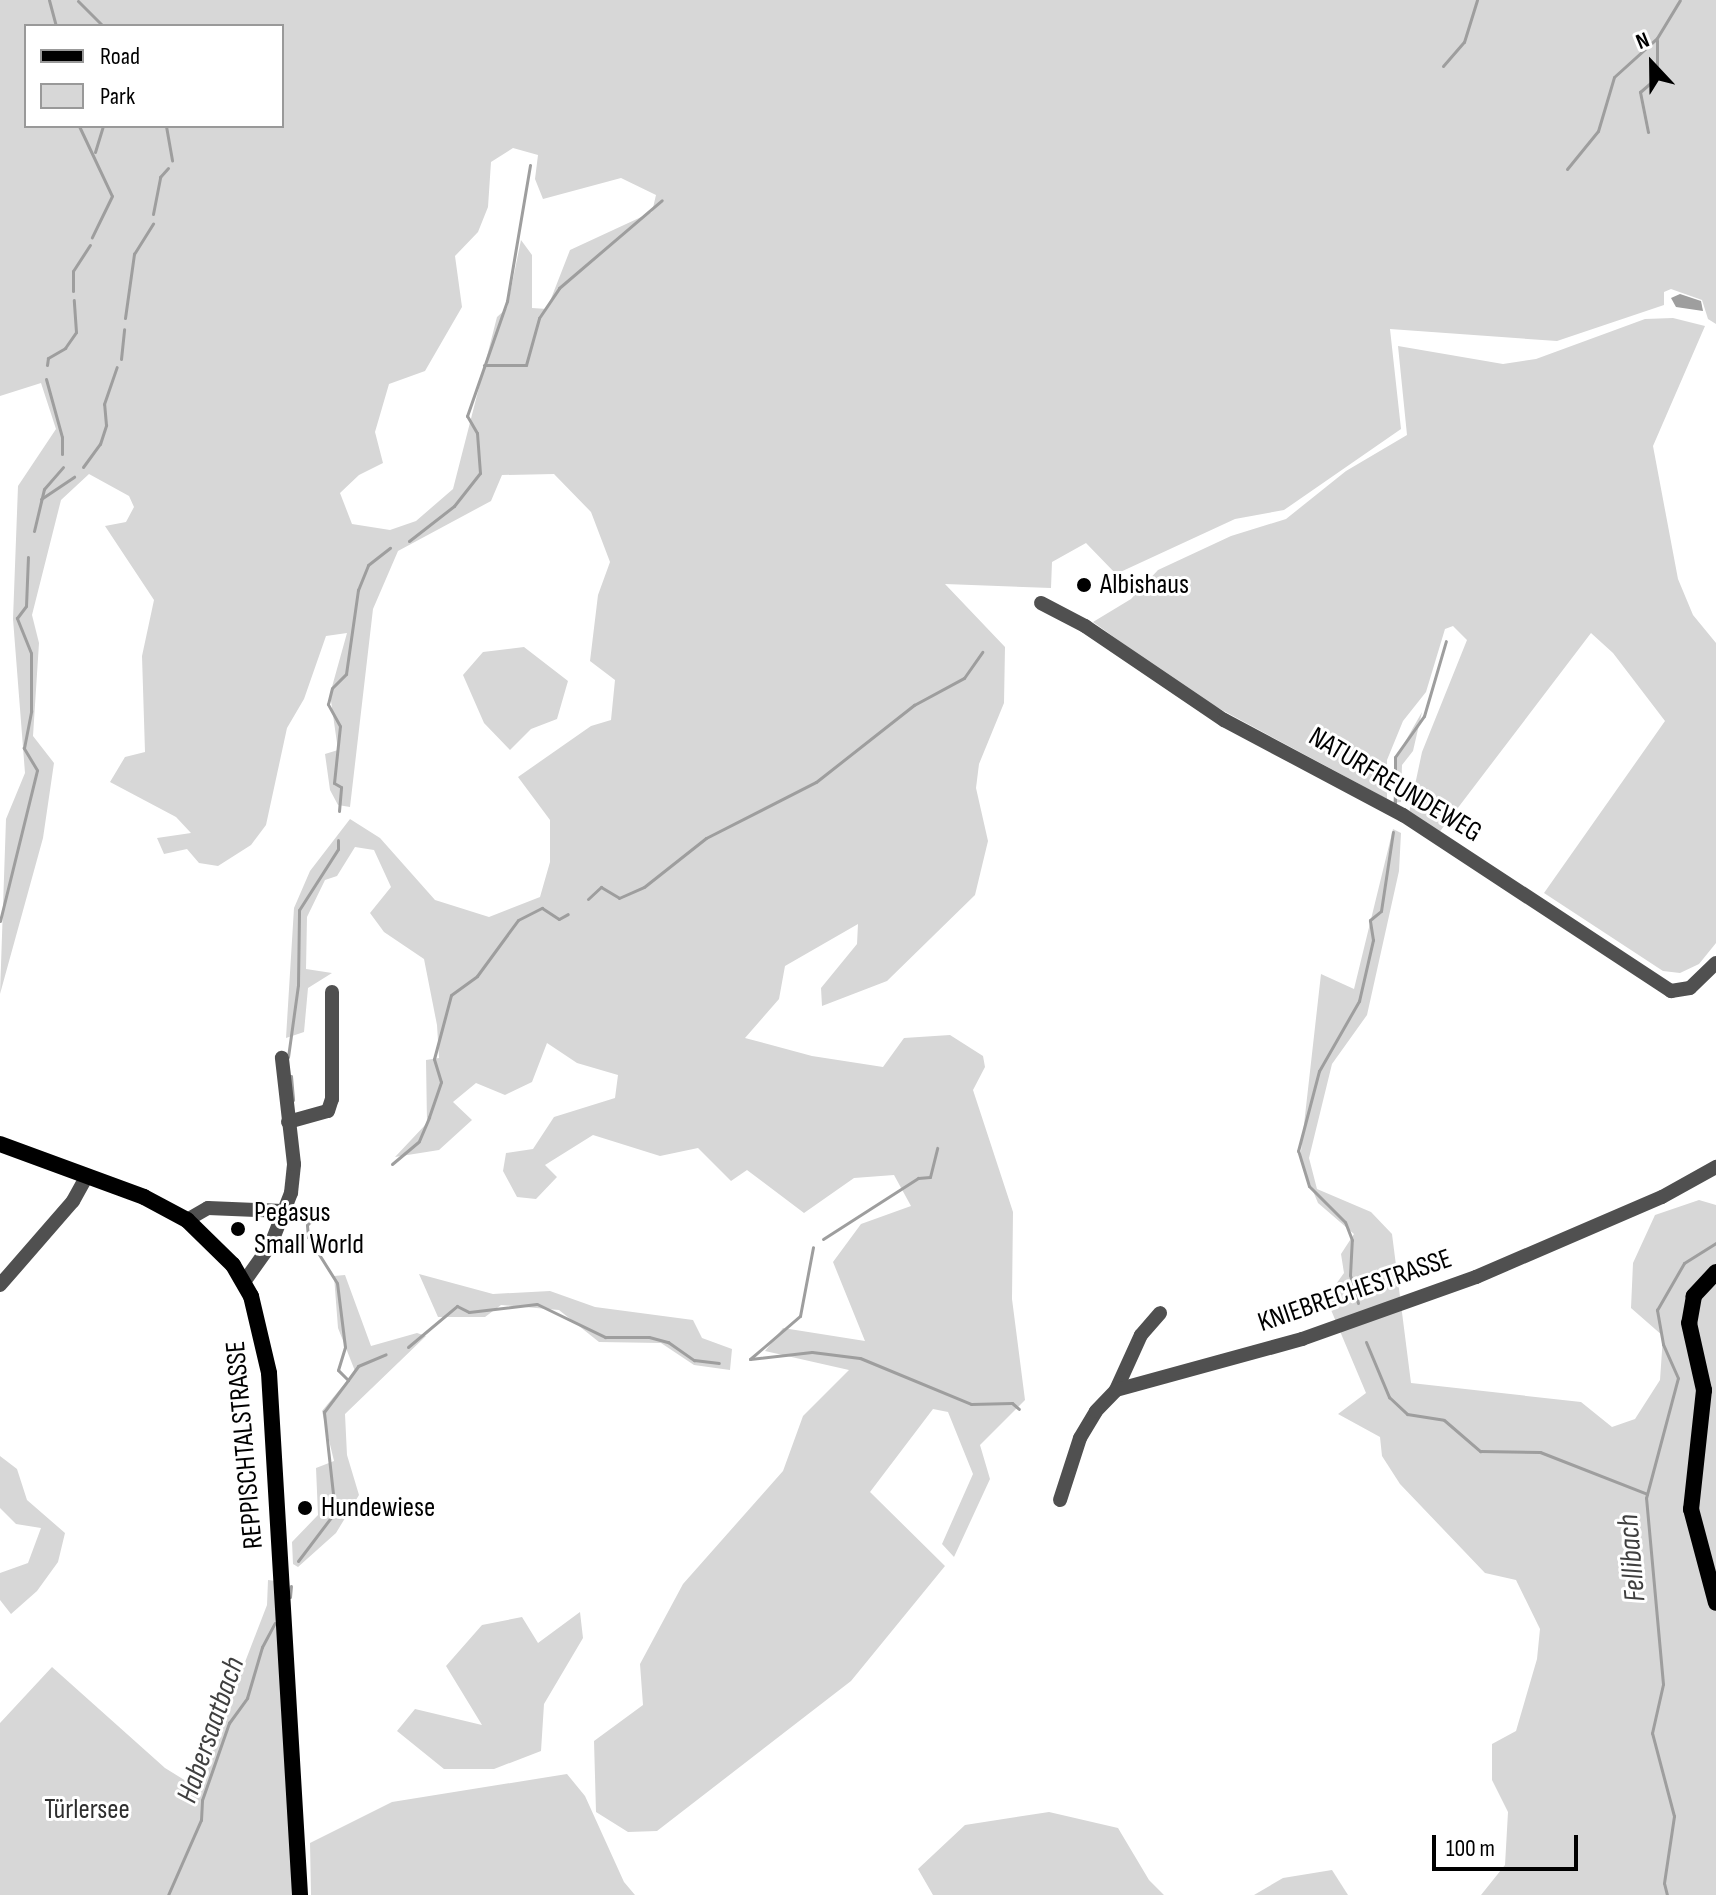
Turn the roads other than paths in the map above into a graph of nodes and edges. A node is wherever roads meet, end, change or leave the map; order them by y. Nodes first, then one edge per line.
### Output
1 (1041, 603) dead end
2 (1716, 963) edge
3 (332, 992) dead end
4 (282, 1058) dead end
5 (288, 1122) junction
6 (0, 1144) edge
7 (1716, 1167) edge
8 (86, 1178) junction
9 (282, 1211) junction
10 (187, 1220) junction
11 (1716, 1272) edge
12 (244, 1282) junction
13 (0, 1285) edge
14 (1160, 1313) dead end
15 (1116, 1390) junction
16 (1060, 1500) dead end
17 (1716, 1603) edge
18 (300, 1895) edge

1 - 2 street, NATURFREUNDEWEG
3 - 5 street
4 - 5 street
5 - 9 street
6 - 8 main road, REPPISCHTALSTRASSE
7 - 15 street, KNIEBRECHESTRASSE
8 - 10 main road, REPPISCHTALSTRASSE
8 - 13 street
9 - 10 street
9 - 12 street
10 - 12 main road, REPPISCHTALSTRASSE
11 - 17 main road
12 - 18 main road, REPPISCHTALSTRASSE
14 - 15 street
15 - 16 street

